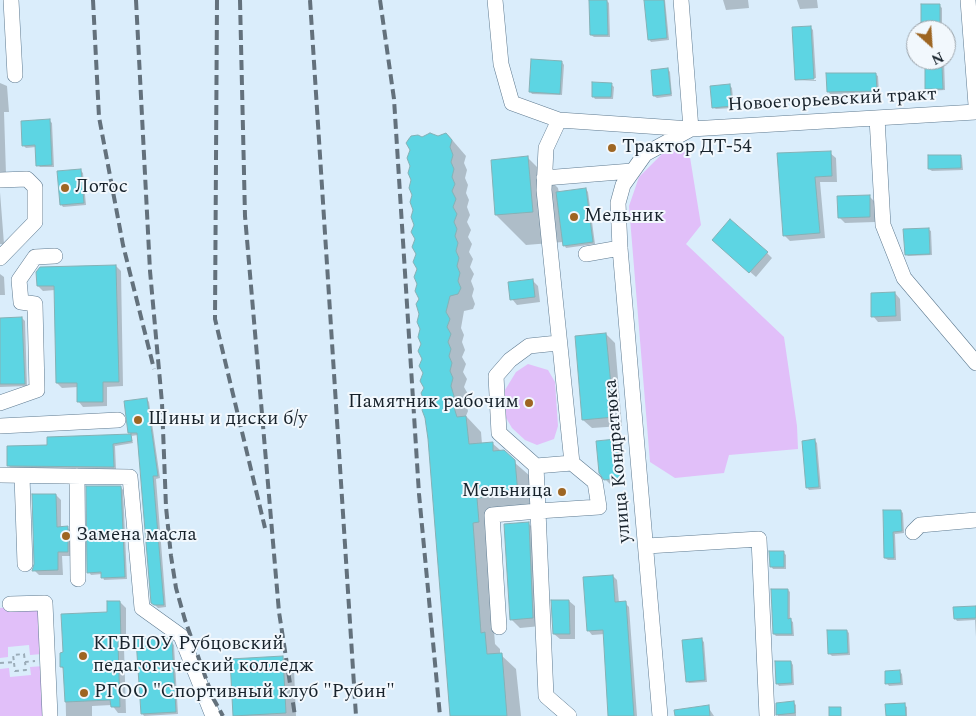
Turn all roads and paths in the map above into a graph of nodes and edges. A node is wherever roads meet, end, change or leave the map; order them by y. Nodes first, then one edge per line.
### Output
1 (11, 0) edge
2 (495, 0) edge
3 (681, 0) edge
4 (968, 0) edge
5 (16, 76) dead end
6 (976, 105) edge
7 (976, 112) edge
8 (877, 118) junction
9 (559, 120) junction
10 (691, 129) junction
11 (632, 171) junction
12 (544, 178) junction
13 (0, 180) edge
14 (618, 203) joint
15 (620, 248) junction
16 (586, 254) dead end
17 (56, 256) dead end
18 (0, 258) edge
19 (558, 343) junction
20 (976, 363) edge
21 (0, 403) edge
22 (118, 420) dead end
23 (0, 426) edge
24 (572, 463) junction
25 (536, 466) junction
26 (0, 475) edge
27 (22, 476) junction
28 (77, 476) junction
29 (538, 511) junction
30 (976, 520) edge
31 (913, 532) dead end
32 (647, 546) junction
33 (25, 564) dead end
34 (78, 579) dead end
35 (10, 604) dead end
36 (498, 627) dead end
37 (48, 660) junction
38 (14, 662) junction
39 (25, 662) junction
40 (0, 663) edge
41 (50, 716) edge
42 (213, 716) edge
43 (569, 716) edge
44 (660, 716) edge
45 (768, 716) edge

1 - 5 street
2 - 9 street, Новоегорьевский тракт
3 - 10 street
4 - 6 street
7 - 8 street, Новоегорьевский тракт
8 - 10 street, Новоегорьевский тракт
8 - 20 street
9 - 10 street, Новоегорьевский тракт
9 - 12 street
10 - 11 street, Новоегорьевский тракт
11 - 12 street
11 - 14 street, Новоегорьевский тракт
12 - 19 street
13 - 18 street
14 - 15 street, улица Кондратюка
15 - 16 street
15 - 32 street, улица Кондратюка
17 - 21 street
19 - 24 street
19 - 25 street
22 - 23 street
24 - 25 street
24 - 29 street
25 - 29 street
26 - 27 street
27 - 28 street
27 - 33 street
28 - 34 street
28 - 42 street
29 - 36 street
29 - 43 street
30 - 31 street
32 - 44 street, улица Кондратюка
32 - 45 street
35 - 37 street
37 - 39 path
37 - 41 street
38 - 39 path
38 - 39 path
38 - 40 path

